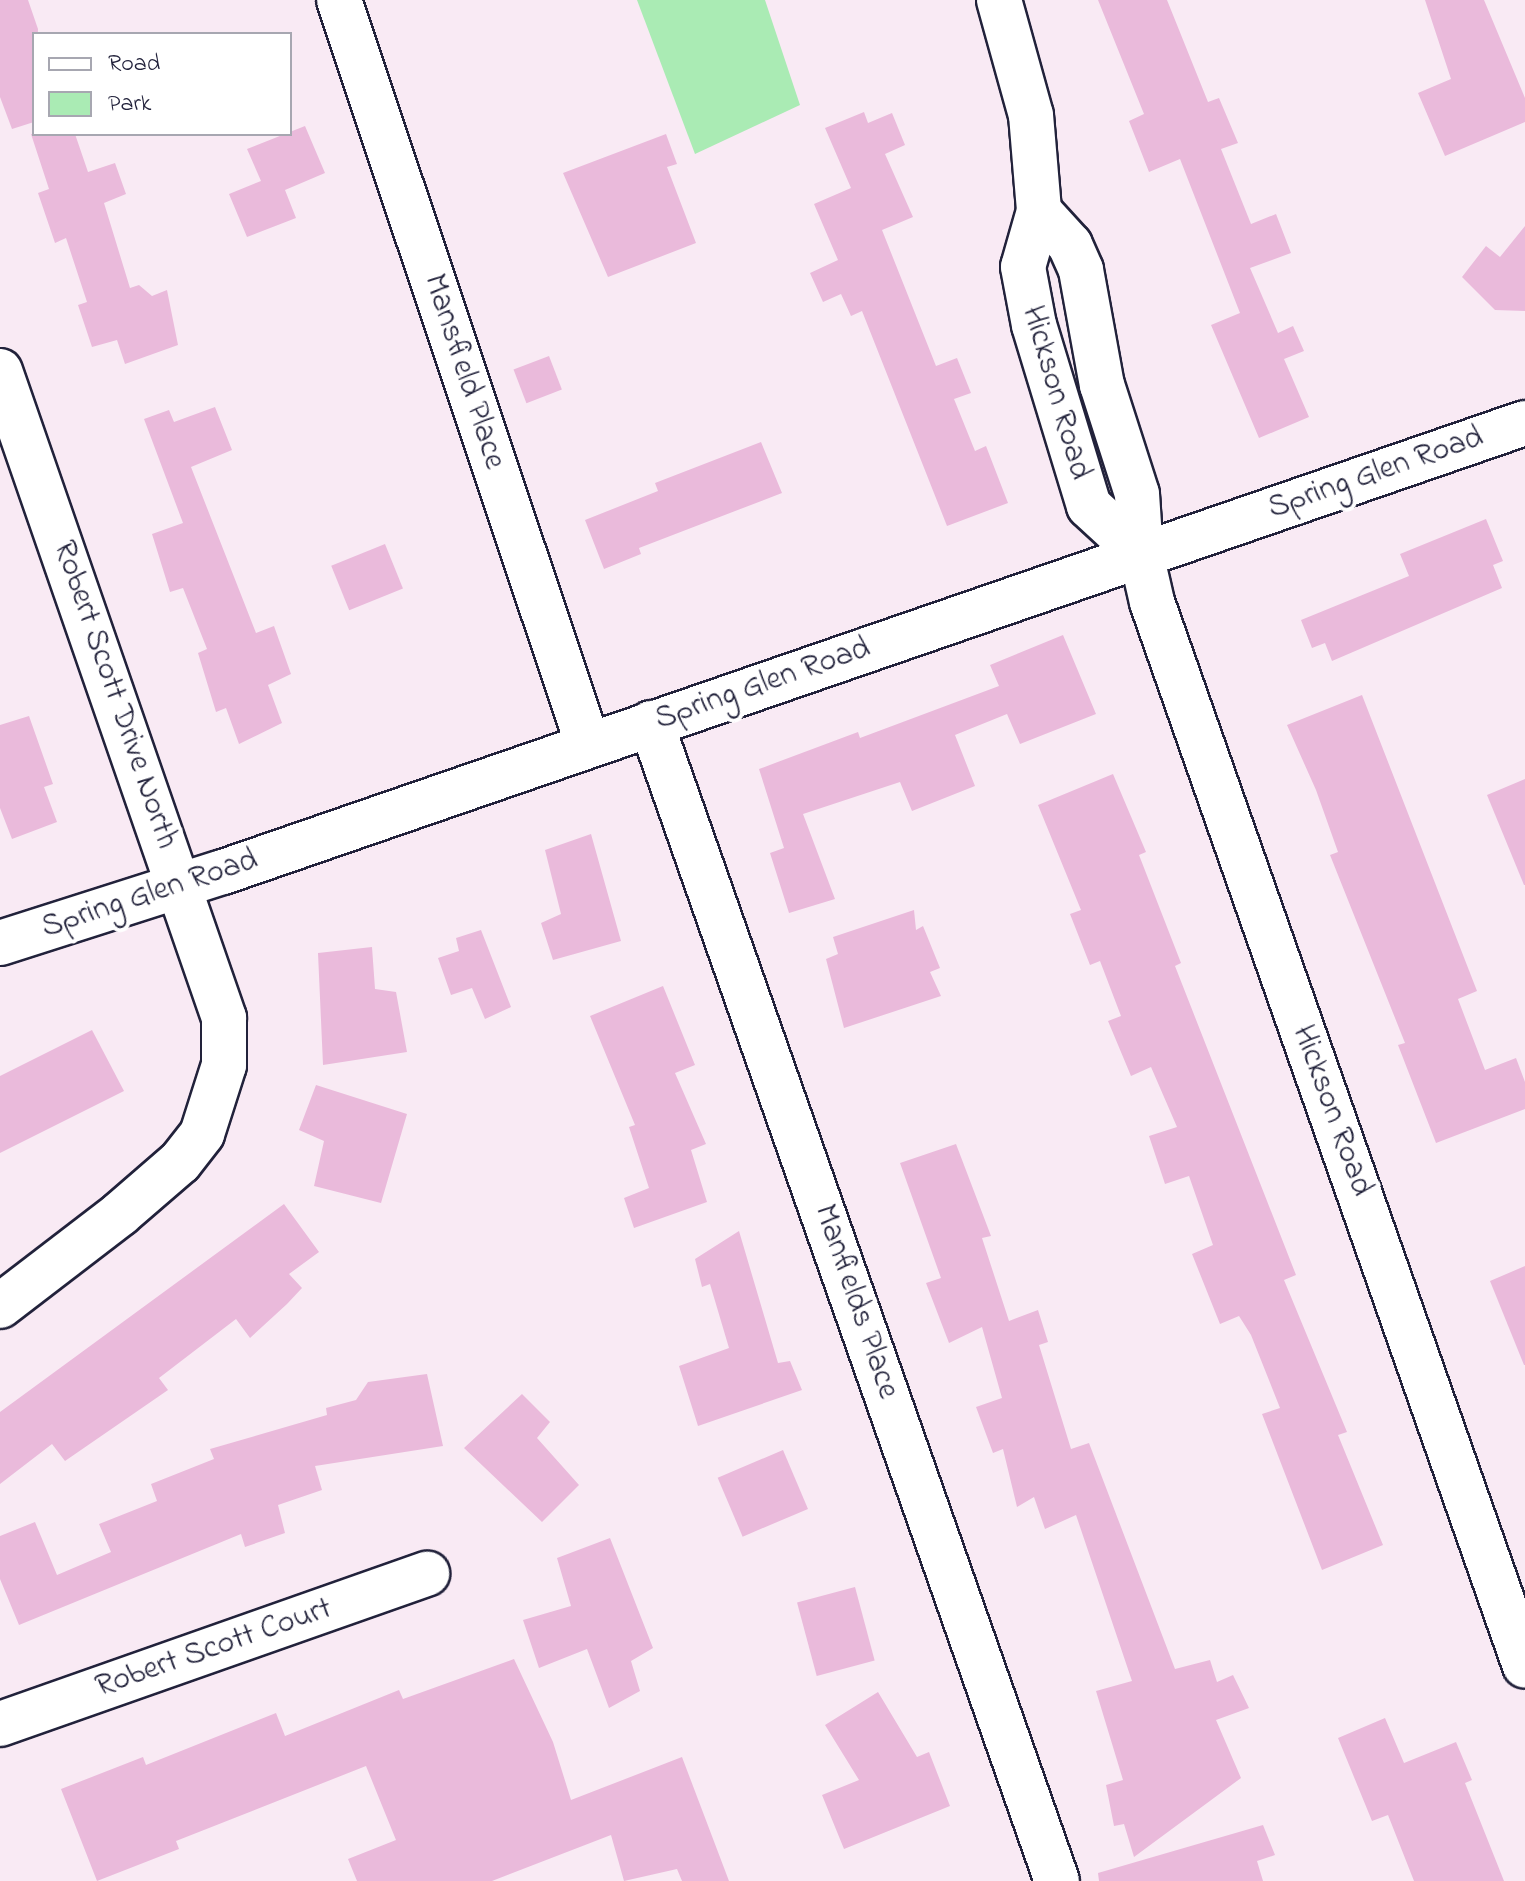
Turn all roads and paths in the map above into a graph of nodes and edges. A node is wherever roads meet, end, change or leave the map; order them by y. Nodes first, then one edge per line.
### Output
1 (339, 0) edge
2 (999, 0) edge
3 (1039, 211) junction
4 (0, 371) edge
5 (1525, 423) edge
6 (1141, 554) junction
7 (651, 723) junction
8 (588, 745) junction
9 (181, 886) junction
10 (0, 943) edge
11 (0, 1306) edge
12 (427, 1574) dead end
13 (1525, 1666) edge
14 (0, 1724) edge
15 (1057, 1881) edge

1 - 8 street, Mansfield Place
2 - 3 street, Hickson Road
3 - 6 street, Hickson Road
3 - 6 street, Hickson Road
4 - 9 street, Robert Scott Drive North
5 - 6 street, Spring Glen Road
6 - 7 street, Spring Glen Road
6 - 13 street, Hickson Road
7 - 8 street, Spring Glen Road
7 - 15 street, Manfields Place
8 - 9 street, Spring Glen Road
9 - 10 street, Spring Glen Road
9 - 11 street, Robert Scott Drive North
12 - 14 street, Robert Scott Court

